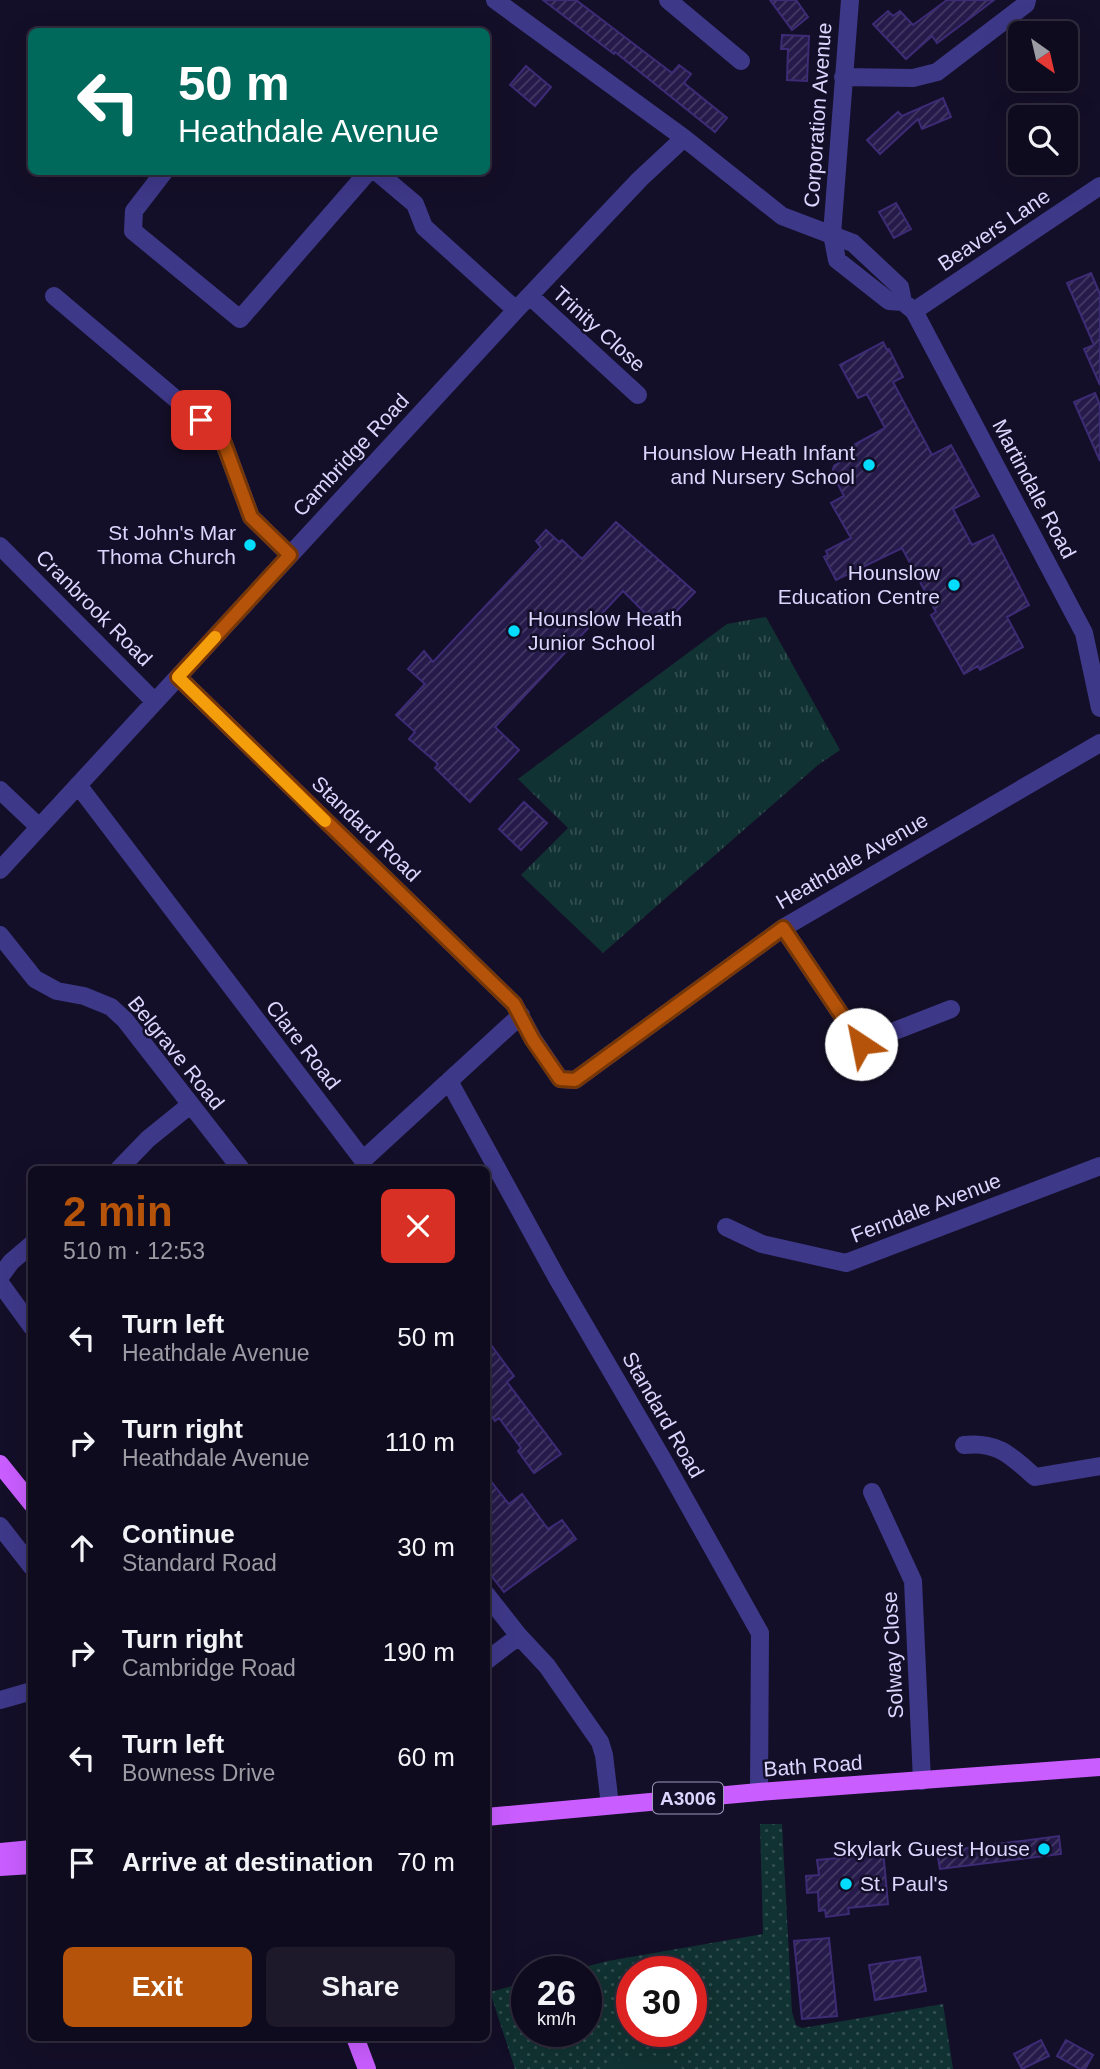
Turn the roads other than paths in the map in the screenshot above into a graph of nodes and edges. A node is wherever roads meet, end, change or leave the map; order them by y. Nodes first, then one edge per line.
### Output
1 (495, 0) edge
2 (668, 0) edge
3 (850, 0) edge
4 (1027, 0) edge
5 (741, 61) dead end
6 (842, 77) junction
7 (684, 138) junction
8 (162, 175) edge
9 (366, 175) edge
10 (381, 175) edge
11 (1100, 186) edge
12 (832, 234) junction
13 (54, 296) dead end
14 (530, 296) junction
15 (909, 307) junction
16 (516, 310) junction
17 (638, 395) dead end
18 (0, 546) edge
19 (290, 555) junction
20 (178, 677) junction
21 (155, 702) junction
22 (1100, 708) edge
23 (1100, 743) edge
24 (79, 785) junction
25 (0, 790) edge
26 (39, 827) junction
27 (0, 870) edge
28 (783, 928) junction
29 (0, 935) edge
30 (951, 1009) dead end
31 (521, 1015) junction
32 (449, 1082) junction
33 (190, 1105) junction
34 (121, 1166) edge
35 (240, 1166) edge
36 (1100, 1166) edge
37 (726, 1227) dead end
38 (28, 1247) edge
39 (0, 1277) edge
40 (0, 1283) edge
41 (28, 1322) edge
42 (964, 1445) dead end
43 (0, 1464) edge
44 (1100, 1466) edge
45 (872, 1492) dead end
46 (28, 1499) edge
47 (0, 1526) edge
48 (28, 1562) edge
49 (490, 1599) edge
50 (519, 1636) junction
51 (490, 1658) edge
52 (28, 1692) edge
53 (0, 1700) edge
54 (1100, 1767) edge
55 (922, 1781) junction
56 (759, 1792) junction
57 (610, 1805) junction
58 (490, 1810) edge
59 (530, 1812) junction
60 (490, 1817) edge
61 (28, 1849) edge
62 (0, 1852) edge
63 (28, 1865) edge
64 (0, 1867) edge
65 (356, 2041) edge
66 (367, 2069) edge

1 - 7 street
2 - 5 street
3 - 6 street, Corporation Avenue
4 - 6 street
6 - 12 street, Corporation Avenue
7 - 12 street
7 - 14 street, Cambridge Road
8 - 9 street
10 - 16 street
11 - 15 street, Beavers Lane
12 - 15 street
13 - 19 street
14 - 16 street, Cambridge Road
14 - 17 street, Trinity Close
15 - 22 street, Martindale Road
16 - 19 street, Cambridge Road
18 - 21 street, Cranbrook Road
19 - 20 street, Cambridge Road
20 - 21 street, Cambridge Road
20 - 31 street, Standard Road
21 - 24 street, Cambridge Road
23 - 28 street, Heathdale Avenue
24 - 26 street, Cambridge Road
24 - 32 street, Clare Road
25 - 26 street
26 - 27 street, Cambridge Road
28 - 30 street
28 - 31 street, Heathdale Avenue
29 - 33 street, Belgrave Road
31 - 32 street, Clare Road
32 - 56 street, Standard Road
33 - 34 street
33 - 35 street, Belgrave Road
36 - 37 street, Ferndale Avenue
38 - 39 street
40 - 41 street
42 - 44 street
43 - 46 main road
45 - 55 street, Solway Close
47 - 48 street
49 - 50 street
50 - 51 street
50 - 57 street
52 - 53 street
54 - 55 main road, Bath Road / A3006
55 - 56 main road, Bath Road / A3006
56 - 57 main road, Bath Road / A3006
57 - 59 main road, Bath Road / A3006
58 - 59 main road, Bath Road / A3006
59 - 60 main road, Bath Road / A3006
61 - 62 main road
63 - 64 main road
65 - 66 main road

